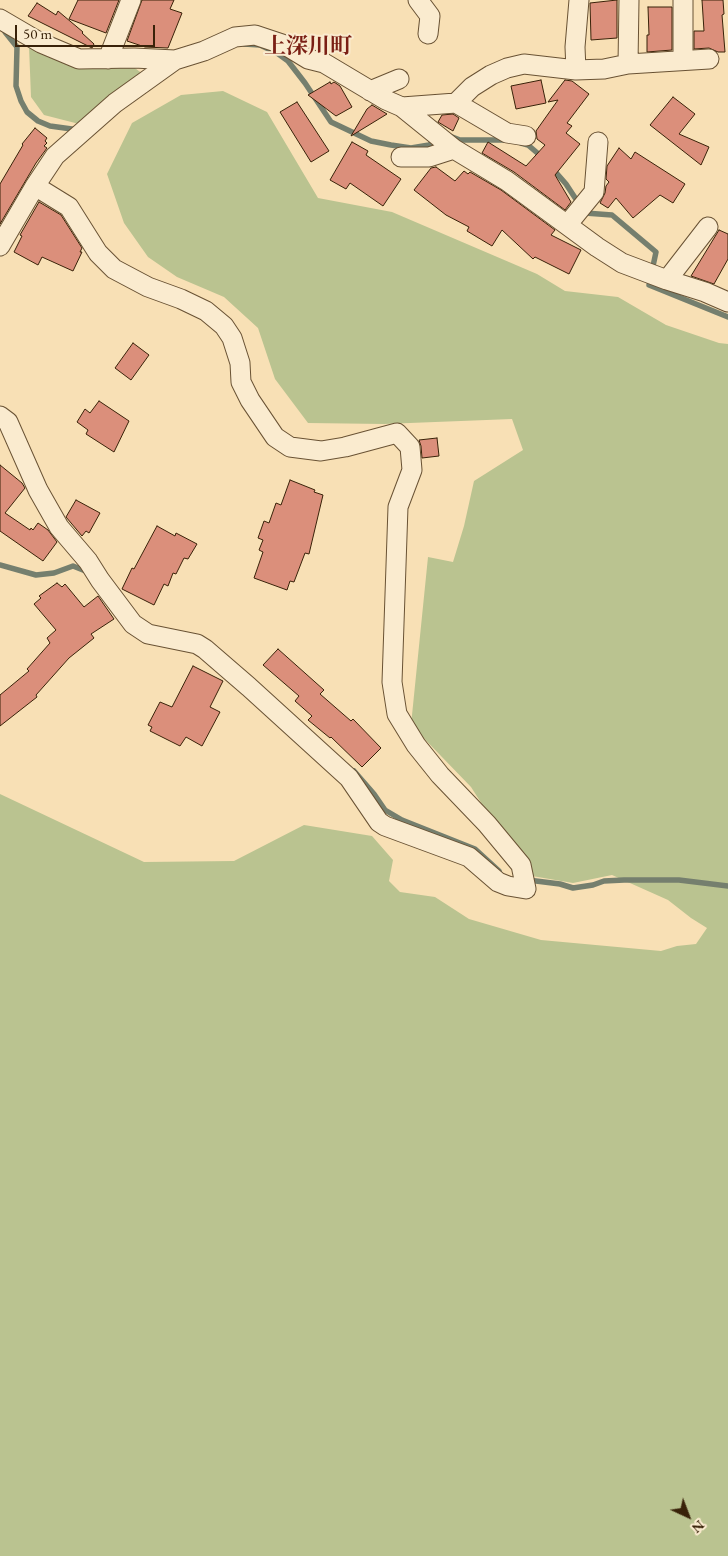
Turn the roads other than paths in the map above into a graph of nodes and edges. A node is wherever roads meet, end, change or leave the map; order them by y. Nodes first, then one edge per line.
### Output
1 (131, 0) edge
2 (418, 0) edge
3 (579, 0) edge
4 (628, 0) edge
5 (683, 0) edge
6 (0, 19) edge
7 (428, 34) dead end
8 (108, 59) junction
9 (709, 59) dead end
10 (175, 60) junction
11 (683, 60) junction
12 (628, 64) junction
13 (576, 70) junction
14 (398, 79) dead end
15 (370, 91) junction
16 (456, 102) junction
17 (402, 107) junction
18 (526, 136) dead end
19 (598, 142) dead end
20 (454, 149) junction
21 (401, 157) dead end
22 (35, 186) junction
23 (567, 226) junction
24 (708, 228) dead end
25 (0, 246) edge
26 (667, 280) junction
27 (728, 302) edge
28 (0, 416) edge

1 - 8 street
2 - 7 street
3 - 13 street
4 - 12 street
5 - 11 street
6 - 8 street
8 - 10 street
9 - 11 street
10 - 15 street
10 - 22 street
11 - 12 street
12 - 13 street
13 - 16 street
14 - 15 street
15 - 17 street
16 - 17 street
16 - 18 street
17 - 20 street
19 - 23 street
20 - 21 street
20 - 23 street
22 - 25 street
22 - 28 street
23 - 26 street
24 - 26 street
26 - 27 street

